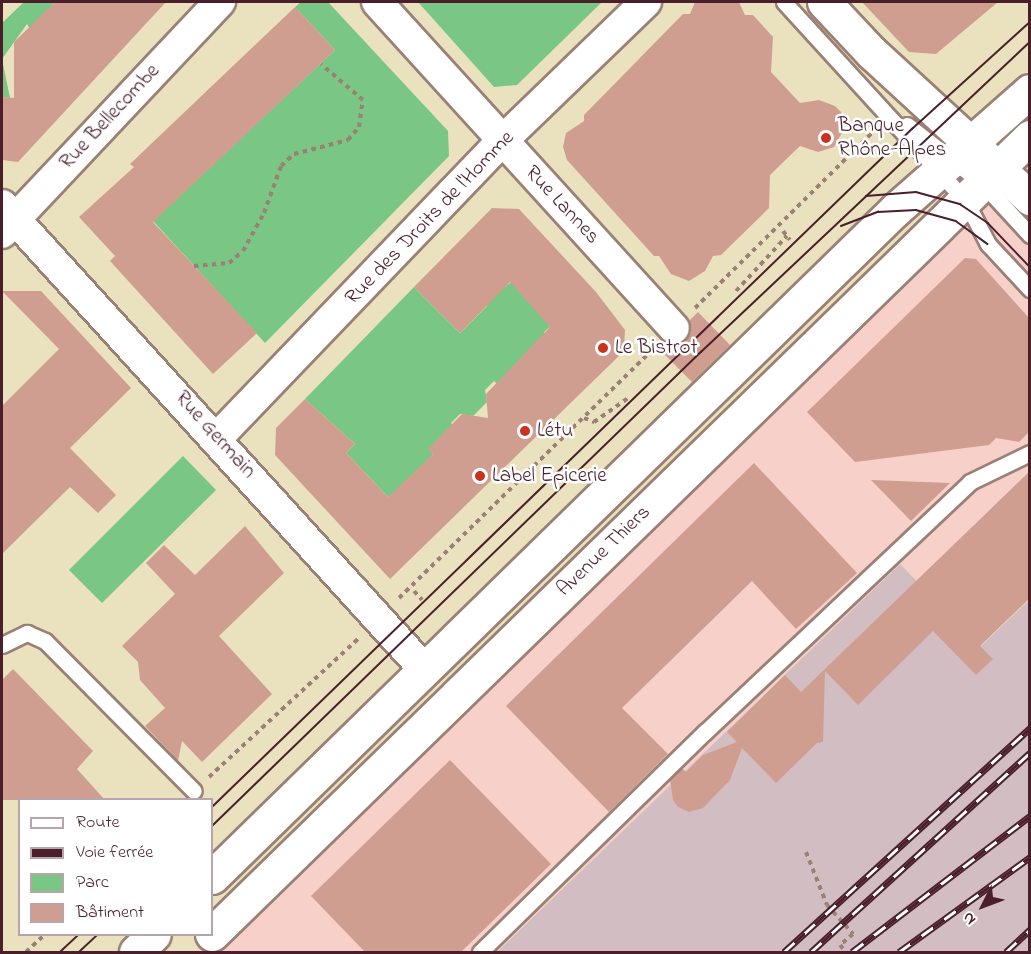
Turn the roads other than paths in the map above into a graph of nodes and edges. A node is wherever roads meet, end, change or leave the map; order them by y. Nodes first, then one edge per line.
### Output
1 (220, 2) edge
2 (377, 2) edge
3 (646, 2) edge
4 (784, 2) edge
5 (824, 2) edge
6 (1029, 91) edge
7 (1029, 137) edge
8 (503, 140) junction
9 (953, 158) junction
10 (981, 184) junction
11 (1029, 198) edge
12 (6, 219) edge
13 (1029, 235) edge
14 (1029, 289) edge
15 (674, 328) road end
16 (218, 438) junction
17 (1029, 453) edge
18 (2, 645) edge
19 (424, 669) junction
20 (194, 791) road end
21 (213, 876) edge
22 (213, 932) edge
23 (152, 936) edge
24 (209, 936) edge
25 (136, 952) edge
26 (192, 952) edge
27 (480, 952) edge

1 - 12 street, Rue Bellecombe
2 - 8 street, Rue Lannes
3 - 8 street, Rue des Droits de l'Homme
4 - 9 lane
5 - 9 main road
6 - 9 main road, Avenue Thiers
7 - 10 main road, Avenue Thiers
8 - 15 street, Rue Lannes
8 - 16 street, Rue des Droits de l'Homme
9 - 10 main road
9 - 10 lane
9 - 19 main road, Avenue Thiers
10 - 11 main road
10 - 13 lane
10 - 14 lane
10 - 22 main road, Avenue Thiers
12 - 16 street, Rue Germain
16 - 19 street, Rue Germain
17 - 27 lane
18 - 20 lane
19 - 21 main road, Avenue Thiers
23 - 25 main road
24 - 26 main road, Avenue Thiers

